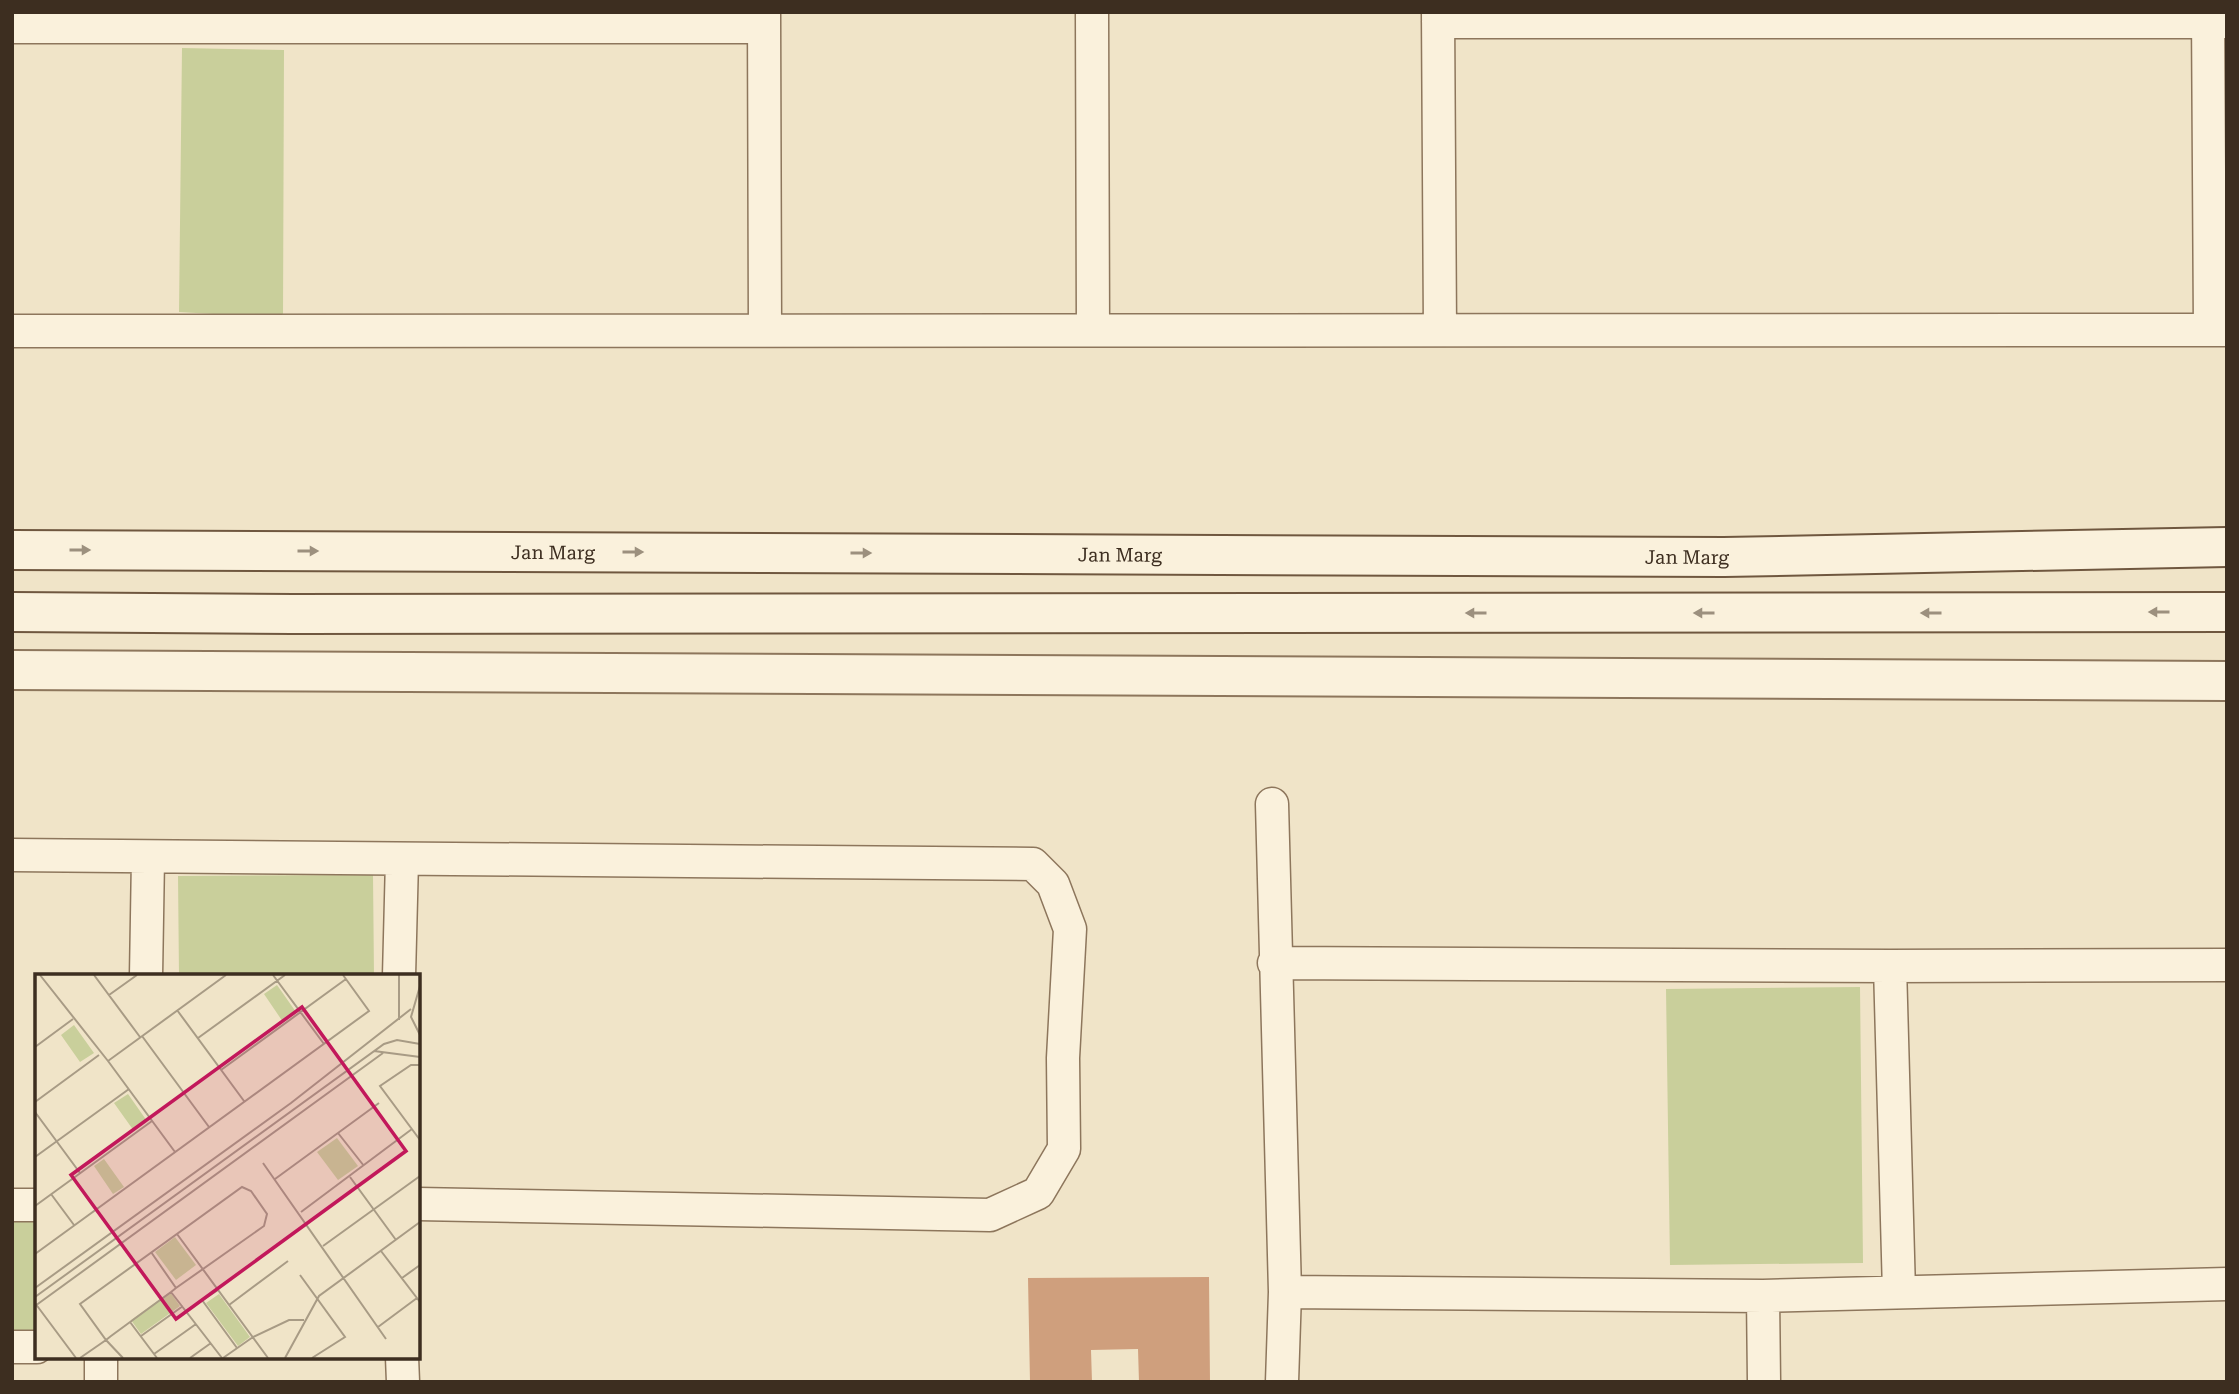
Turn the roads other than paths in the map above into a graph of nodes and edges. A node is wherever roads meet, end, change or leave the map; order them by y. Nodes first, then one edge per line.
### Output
1 (1092, 12) edge
2 (1438, 17) edge
3 (65, 19) edge
4 (2214, 19) edge
5 (764, 20) edge
6 (12, 27) edge
7 (765, 330) junction
8 (1093, 330) junction
9 (1440, 330) junction
10 (2219, 330) edge
11 (12, 331) edge
12 (2227, 547) edge
13 (12, 550) edge
14 (12, 612) edge
15 (2227, 612) edge
16 (12, 670) edge
17 (2227, 681) edge
18 (1272, 804) dead end
19 (12, 855) edge
20 (148, 858) junction
21 (402, 860) junction
22 (1274, 962) junction
23 (2227, 965) edge
24 (1890, 966) junction
25 (146, 974) edge
26 (399, 974) edge
27 (420, 1204) edge
28 (12, 1205) edge
29 (35, 1205) edge
30 (2227, 1284) edge
31 (1285, 1292) junction
32 (1899, 1292) junction
33 (1763, 1296) junction
34 (12, 1347) edge
35 (35, 1347) edge
36 (101, 1359) edge
37 (402, 1359) edge
38 (101, 1382) edge
39 (403, 1382) edge
40 (1282, 1382) edge
41 (1764, 1382) edge

1 - 8 street
2 - 4 street
2 - 9 street
3 - 5 street
3 - 6 street
4 - 10 street
5 - 7 street
7 - 8 street
7 - 11 street
8 - 9 street
9 - 10 street
13 -> 12 main road, Jan Marg
15 -> 14 main road
16 - 17 main road
18 - 22 street
19 - 20 street
20 - 21 street
20 - 25 street
21 - 26 street
21 - 27 street
22 - 24 street
22 - 31 street
23 - 24 street
24 - 32 street
28 - 29 street
30 - 32 street
31 - 33 street
31 - 40 street
32 - 33 street
33 - 41 street
34 - 35 street
36 - 38 street
37 - 39 street

